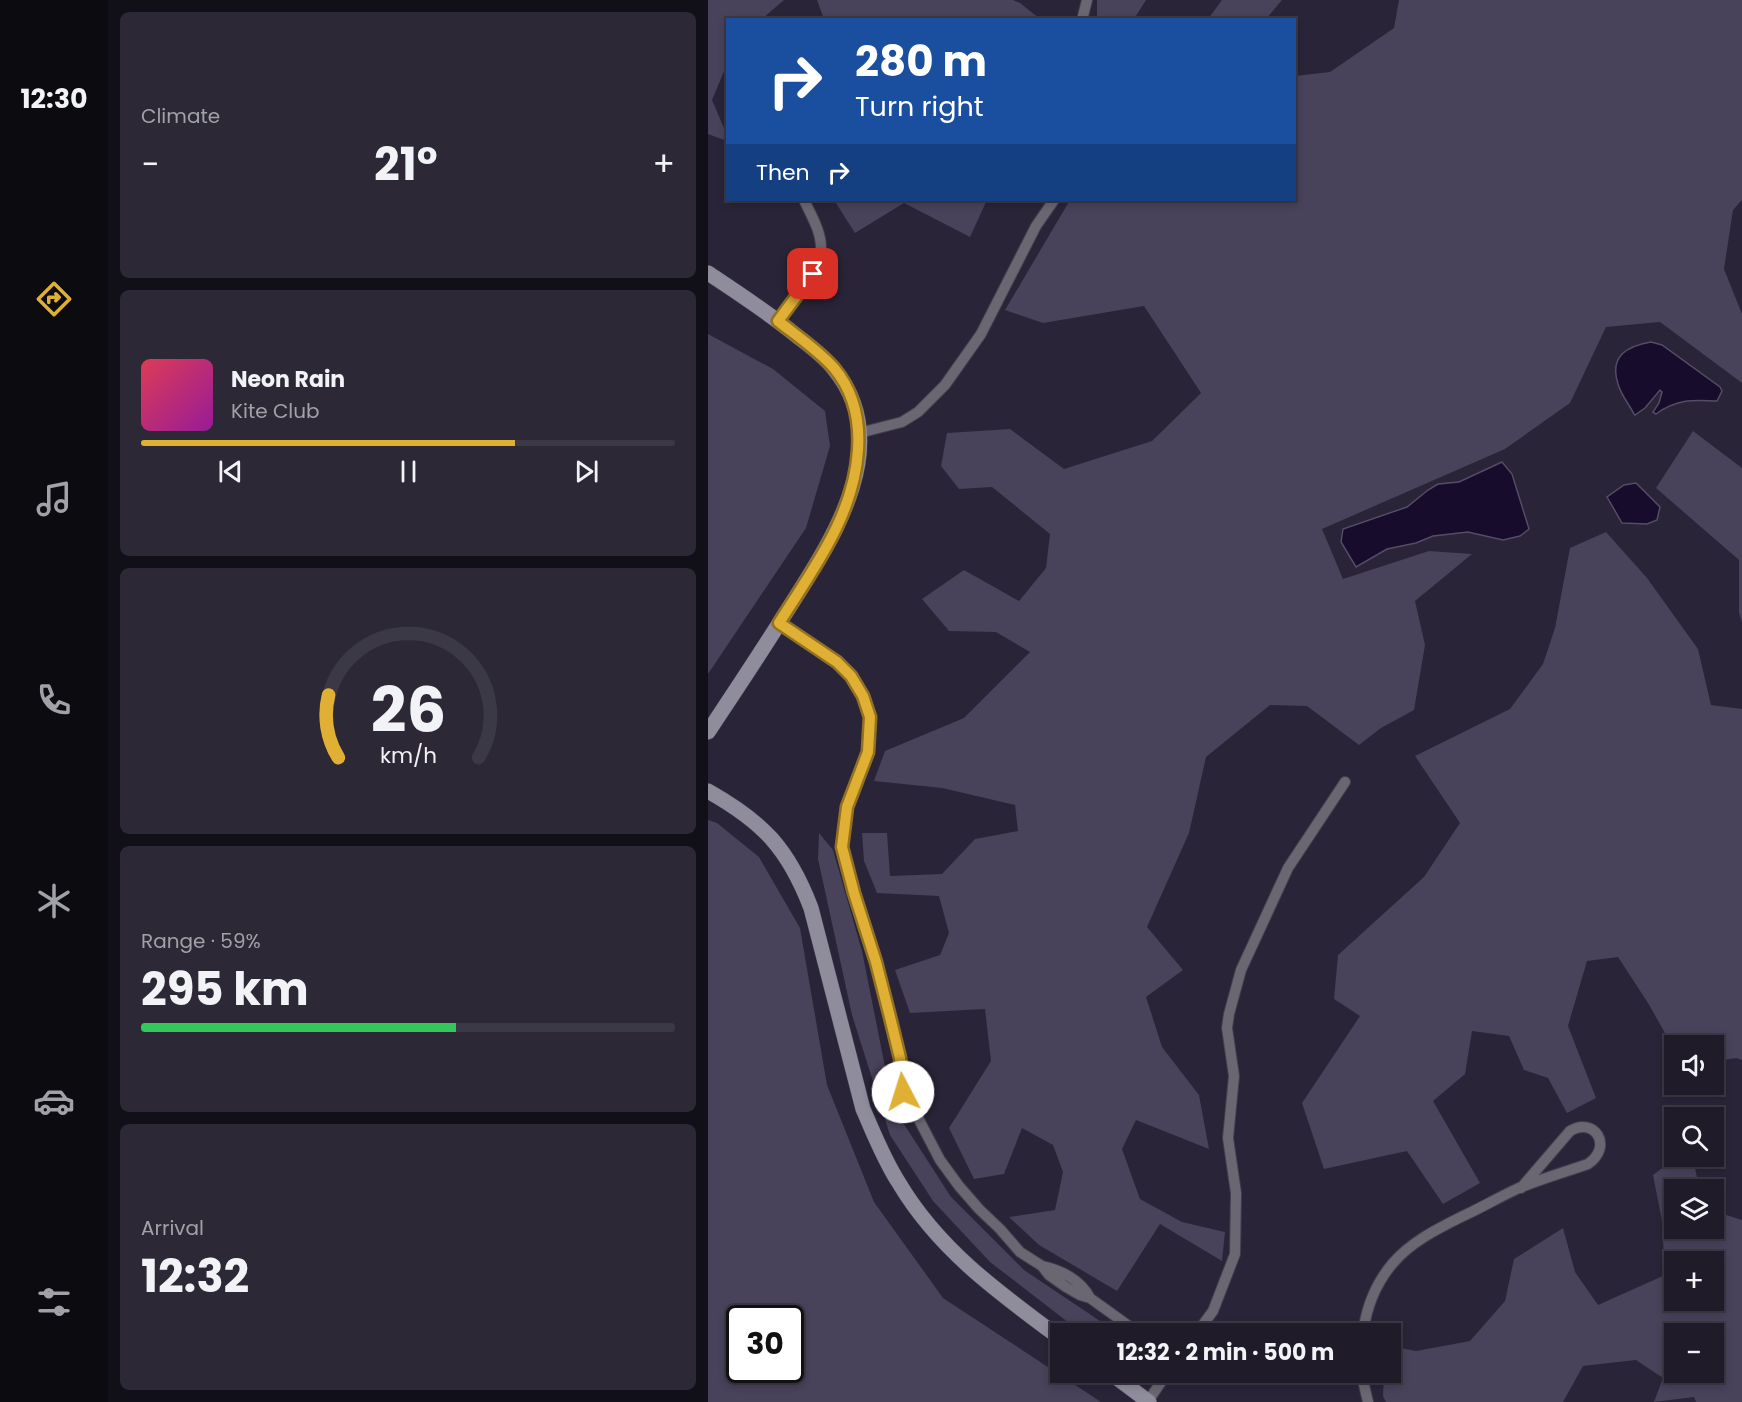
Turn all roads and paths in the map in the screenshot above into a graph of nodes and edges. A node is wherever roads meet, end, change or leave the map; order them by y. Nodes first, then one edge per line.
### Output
1 (1087, 0) edge
2 (1082, 18) edge
3 (804, 201) edge
4 (1053, 201) edge
5 (708, 273) edge
6 (778, 321) junction
7 (860, 434) junction
8 (779, 623) junction
9 (708, 732) edge
10 (1345, 782) dead end
11 (708, 791) edge
12 (1521, 1188) junction
13 (1125, 1323) edge
14 (1204, 1323) edge
15 (1365, 1323) edge
16 (1050, 1331) edge
17 (1124, 1383) edge
18 (1161, 1383) edge
19 (1364, 1383) edge
20 (1149, 1402) edge
21 (1368, 1402) edge

1 - 2 street
3 - 6 street
4 - 7 street
5 - 6 main road
6 - 7 main road
7 - 8 main road
8 - 9 main road
8 - 13 street
10 - 14 street
11 - 16 main road
12 - 12 street
12 - 15 street
17 - 20 main road
18 - 20 street
19 - 21 street

